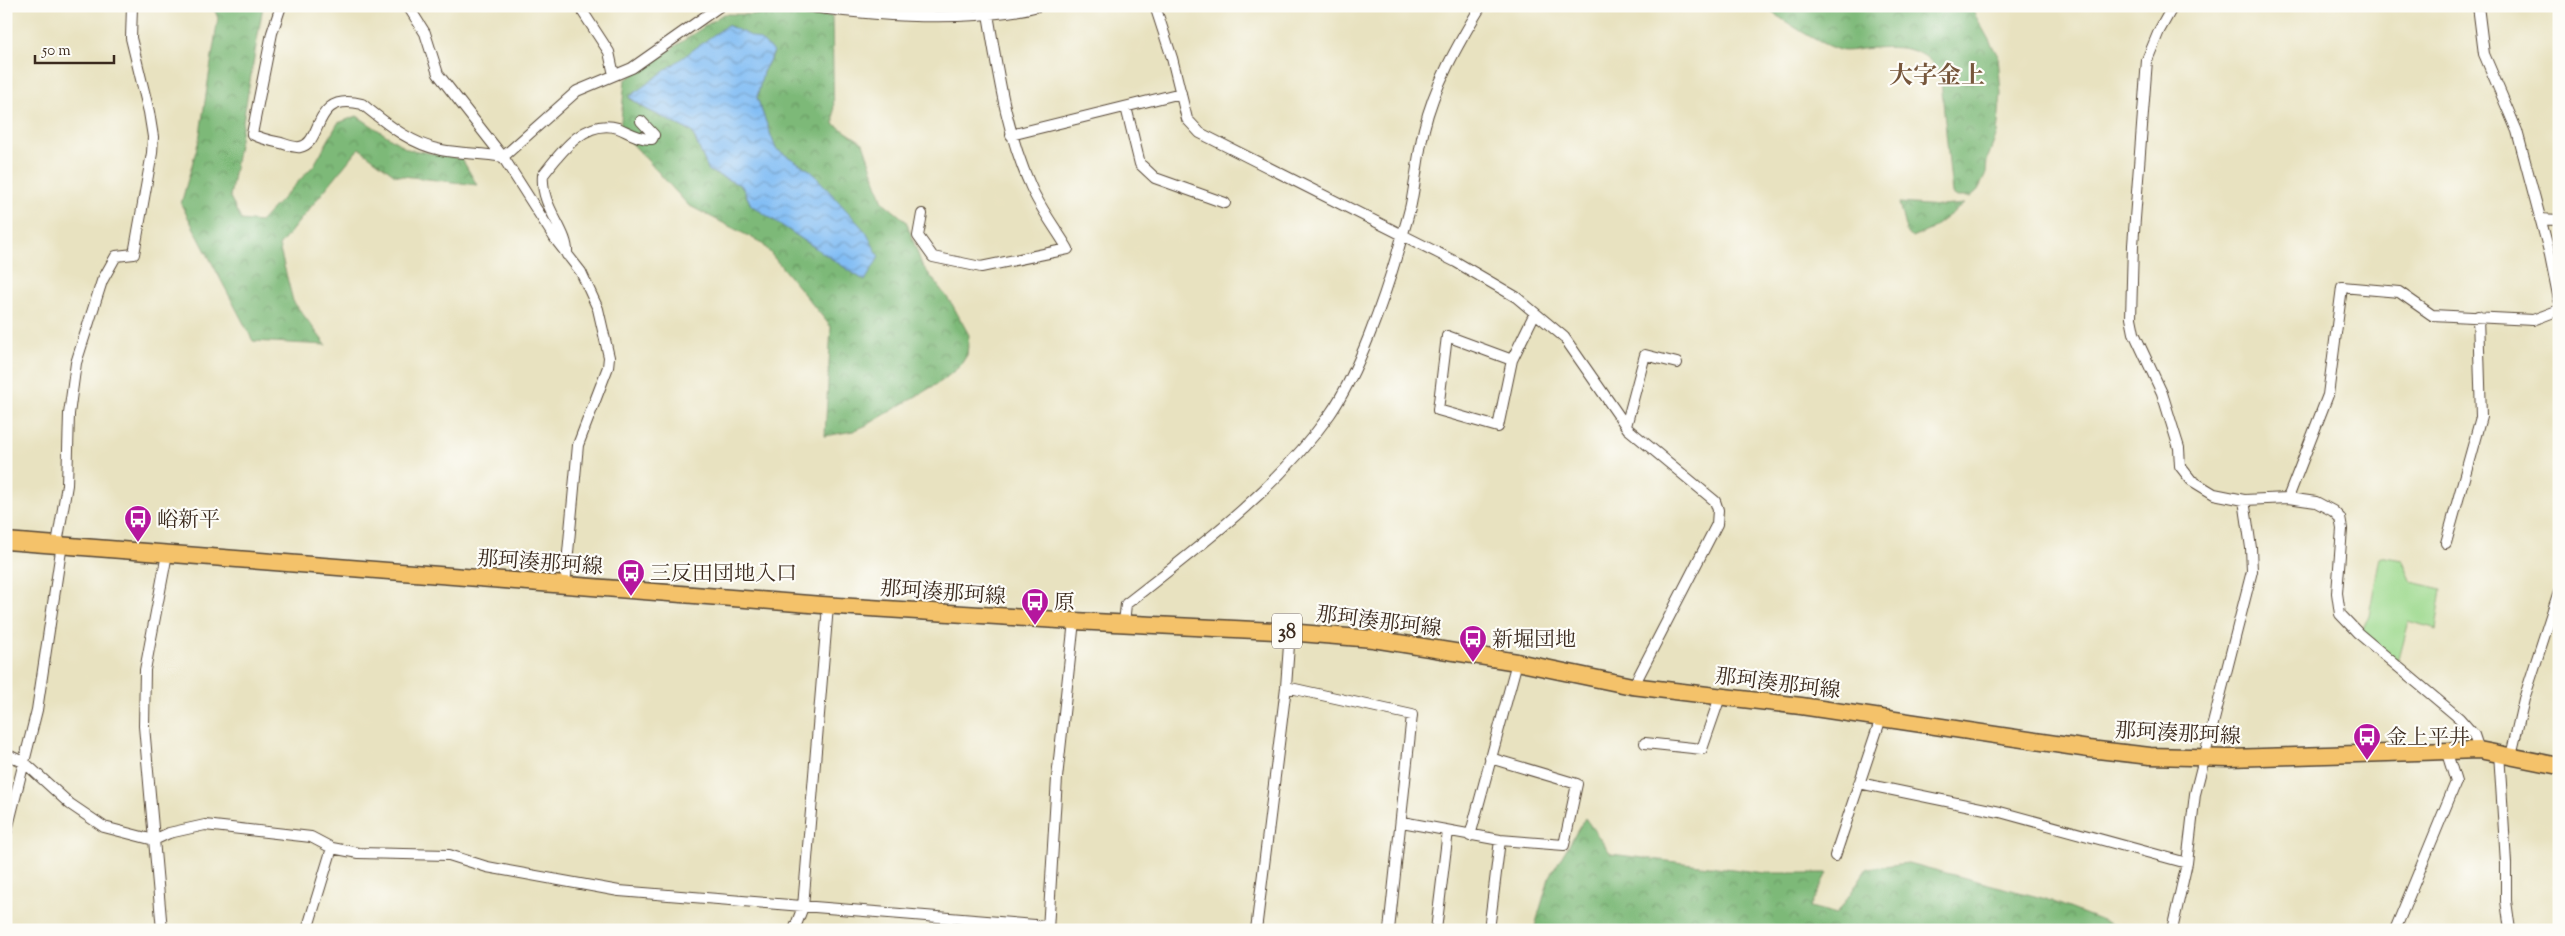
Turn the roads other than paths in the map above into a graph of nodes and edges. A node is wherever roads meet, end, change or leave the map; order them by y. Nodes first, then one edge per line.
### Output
1 (132, 6) edge
2 (281, 6) edge
3 (408, 6) edge
4 (579, 6) edge
5 (720, 6) edge
6 (804, 6) edge
7 (1038, 6) edge
8 (1155, 6) edge
9 (1481, 6) edge
10 (2174, 6) edge
11 (2478, 6) edge
12 (912, 11) edge
13 (988, 14) junction
14 (614, 75) junction
15 (1181, 93) junction
16 (1126, 107) junction
17 (641, 121) dead end
18 (1011, 135) junction
19 (503, 157) junction
20 (1225, 203) dead end
21 (922, 214) dead end
22 (2540, 219) junction
23 (2559, 220) edge
24 (1402, 236) junction
25 (567, 254) junction
26 (2558, 290) edge
27 (2559, 300) edge
28 (2559, 310) edge
29 (1535, 313) junction
30 (2478, 316) junction
31 (1512, 360) junction
32 (1677, 363) dead end
33 (1626, 426) junction
34 (2288, 498) junction
35 (2244, 500) junction
36 (6, 541) edge
37 (2446, 542) dead end
38 (59, 544) junction
39 (167, 554) junction
40 (565, 585) junction
41 (2559, 592) edge
42 (828, 606) junction
43 (1074, 621) junction
44 (1124, 623) junction
45 (1290, 632) junction
46 (1516, 662) junction
47 (1286, 687) junction
48 (1634, 687) junction
49 (1720, 697) junction
50 (1881, 718) junction
51 (1645, 743) dead end
52 (2446, 750) junction
53 (2480, 750) junction
54 (6, 754) edge
55 (2505, 754) junction
56 (1490, 758) junction
57 (2205, 759) junction
58 (25, 763) junction
59 (2559, 766) edge
60 (1859, 783) junction
61 (1402, 822) junction
62 (1448, 831) junction
63 (6, 834) edge
64 (1470, 836) junction
65 (154, 840) junction
66 (1500, 840) junction
67 (332, 848) junction
68 (1835, 856) dead end
69 (2187, 863) junction
70 (803, 907) junction
71 (1048, 928) edge
72 (162, 930) edge
73 (308, 930) edge
74 (794, 930) edge
75 (1256, 930) edge
76 (1389, 930) edge
77 (1436, 930) edge
78 (1489, 930) edge
79 (2172, 930) edge
80 (2395, 930) edge
81 (2510, 930) edge

1 - 38 street
2 - 19 street
3 - 19 street
4 - 14 street
5 - 14 street
6 - 12 street
7 - 13 street
8 - 15 street
9 - 24 street
10 - 35 street
11 - 22 street
12 - 13 street
13 - 18 street
14 - 19 street
15 - 16 street
15 - 24 street
16 - 18 street
16 - 20 street
17 - 25 street
18 - 21 street
19 - 25 street
22 - 23 street
22 - 26 street
24 - 29 street
24 - 44 street
25 - 40 street
26 - 27 street
28 - 30 street
29 - 31 street
29 - 33 street
30 - 34 street
30 - 37 street
31 - 31 street
32 - 33 street
33 - 48 street
34 - 35 street
34 - 53 street
35 - 57 street
36 - 38 main road, 那珂湊那珂線 / 38
38 - 39 main road, 那珂湊那珂線 / 38
38 - 58 street
39 - 40 main road, 那珂湊那珂線 / 38
39 - 65 street
40 - 42 main road, 那珂湊那珂線 / 38
41 - 55 street
42 - 43 main road, 那珂湊那珂線 / 38
42 - 70 street
43 - 44 main road, 那珂湊那珂線 / 38
43 - 71 street
44 - 45 main road, 那珂湊那珂線 / 38
45 - 46 main road, 那珂湊那珂線 / 38
45 - 47 street
46 - 48 main road, 那珂湊那珂線 / 38
46 - 56 street
47 - 61 street
47 - 75 street
48 - 49 main road, 那珂湊那珂線 / 38
49 - 50 main road, 那珂湊那珂線 / 38
49 - 51 street
50 - 57 main road, 那珂湊那珂線 / 38
50 - 60 street
52 - 53 main road, 那珂湊那珂線 / 38
52 - 57 main road, 那珂湊那珂線 / 38
52 - 80 street
53 - 55 main road, 那珂湊那珂線 / 38
54 - 58 street
55 - 59 main road, 那珂湊那珂線 / 38
55 - 81 street
56 - 64 street
56 - 66 street
57 - 69 street
58 - 63 street
58 - 65 street
60 - 68 street
60 - 69 street
61 - 62 street
61 - 76 street
62 - 64 street
62 - 77 street
64 - 66 street
65 - 67 street
65 - 72 street
66 - 78 street
67 - 70 street
67 - 73 street
69 - 79 street
70 - 71 street
70 - 74 street

